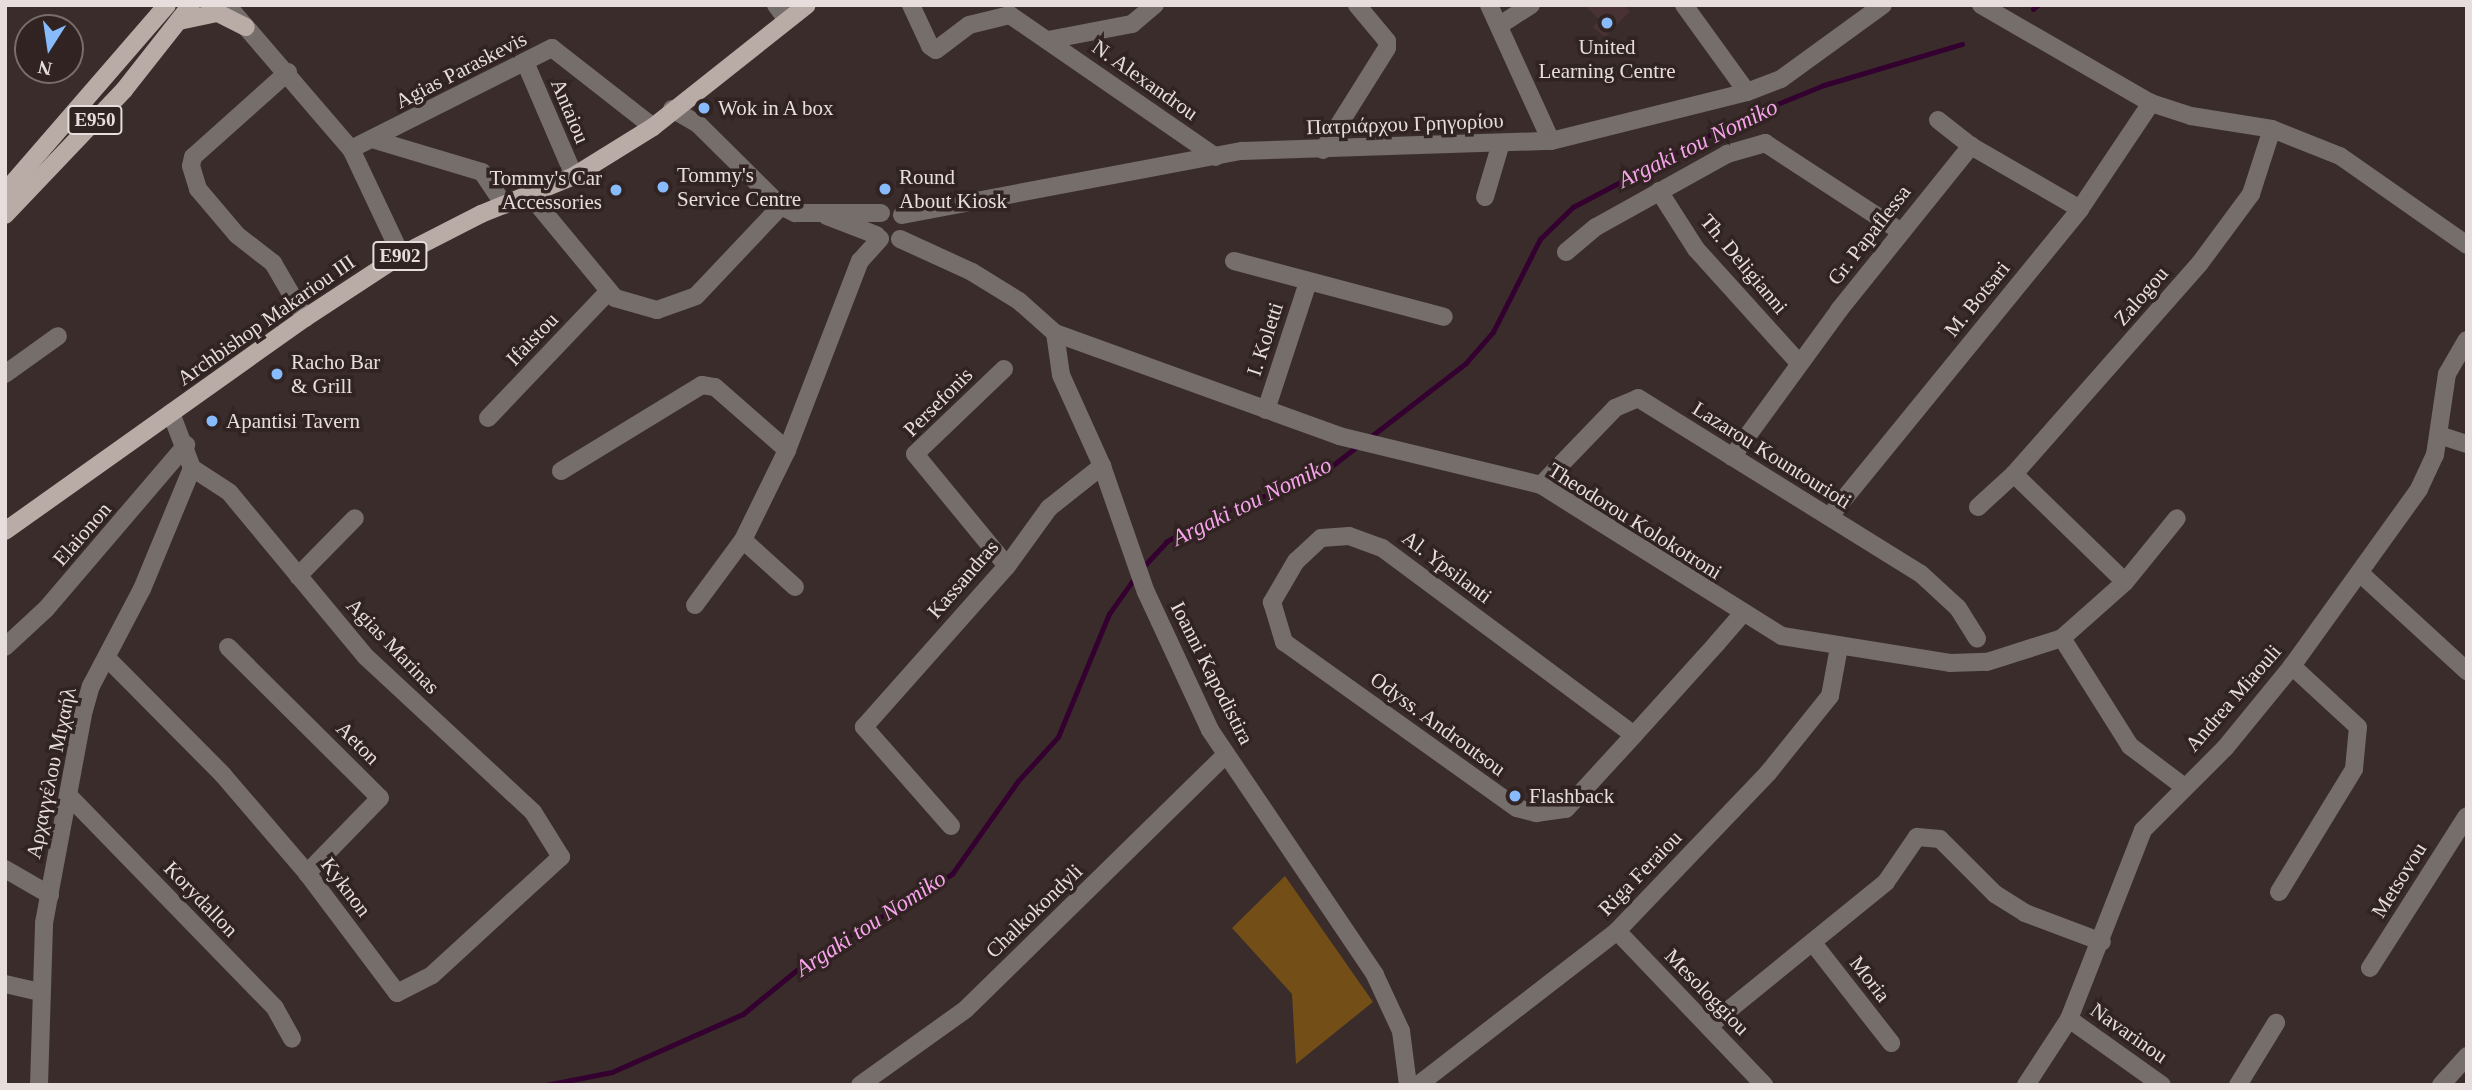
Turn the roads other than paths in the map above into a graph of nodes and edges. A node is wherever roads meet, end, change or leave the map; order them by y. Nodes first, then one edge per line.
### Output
1 (167, 5) edge
2 (191, 5) edge
3 (227, 5) edge
4 (807, 5) edge
5 (911, 5) edge
6 (1155, 5) edge
7 (1357, 5) edge
8 (1489, 5) edge
9 (1531, 5) edge
10 (1684, 5) edge
11 (1883, 5) edge
12 (1981, 5) edge
13 (781, 12) edge
14 (180, 21) junction
15 (1500, 25) junction
16 (246, 27) junction
17 (1048, 40) junction
18 (525, 62) junction
19 (288, 72) junction
20 (1747, 92) junction
21 (2151, 103) junction
22 (672, 108) junction
23 (1938, 120) dead end
24 (653, 127) junction
25 (2272, 129) junction
26 (374, 140) junction
27 (1551, 142) junction
28 (1501, 143) junction
29 (1971, 146) junction
30 (351, 149) junction
31 (1324, 150) junction
32 (1216, 157) junction
33 (574, 176) junction
34 (1659, 191) junction
35 (5, 192) edge
36 (530, 194) junction
37 (1485, 197) dead end
38 (504, 205) junction
39 (781, 206) junction
40 (2080, 209) junction
41 (881, 213) junction
42 (821, 214) junction
43 (5, 215) edge
44 (902, 215) junction
45 (1900, 231) junction
46 (878, 237) junction
47 (900, 239) junction
48 (2467, 246) edge
49 (1566, 252) dead end
50 (401, 255) junction
51 (1234, 261) dead end
52 (1308, 282) junction
53 (610, 291) junction
54 (1444, 317) dead end
55 (305, 318) junction
56 (1055, 333) junction
57 (58, 336) dead end
58 (2467, 340) edge
59 (1799, 363) junction
60 (1004, 369) dead end
61 (5, 374) edge
62 (1266, 410) junction
63 (171, 413) junction
64 (488, 418) dead end
65 (2439, 435) junction
66 (2467, 444) edge
67 (186, 445) junction
68 (787, 450) junction
69 (1732, 457) junction
70 (1102, 466) junction
71 (192, 468) junction
72 (561, 471) dead end
73 (2014, 474) junction
74 (1541, 485) junction
75 (1978, 508) dead end
76 (1830, 516) junction
77 (355, 518) dead end
78 (2177, 518) dead end
79 (5, 531) edge
80 (743, 540) junction
81 (1007, 566) junction
82 (2361, 574) junction
83 (298, 576) junction
84 (2125, 582) junction
85 (795, 587) dead end
86 (695, 605) dead end
87 (1742, 614) junction
88 (1977, 638) dead end
89 (2062, 638) junction
90 (1284, 642) joint
91 (5, 647) edge
92 (228, 647) dead end
93 (1839, 647) junction
94 (107, 658) junction
95 (2292, 666) junction
96 (2467, 671) edge
97 (1633, 735) junction
98 (1226, 754) junction
99 (2183, 786) junction
100 (70, 797) junction
101 (2467, 816) edge
102 (951, 826) dead end
103 (561, 857) joint
104 (5, 869) edge
105 (307, 873) junction
106 (2279, 892) dead end
107 (50, 895) junction
108 (1617, 931) junction
109 (2102, 942) junction
110 (1813, 943) junction
111 (2370, 968) dead end
112 (5, 984) edge
113 (41, 992) junction
114 (2069, 1019) junction
115 (2276, 1023) dead end
116 (1709, 1026) junction
117 (292, 1039) dead end
118 (1891, 1043) dead end
119 (2467, 1056) edge
120 (39, 1085) edge
121 (860, 1085) edge
122 (1408, 1085) edge
123 (1419, 1085) edge
124 (1764, 1085) edge
125 (2026, 1085) edge
126 (2162, 1085) edge
127 (2238, 1085) edge
128 (2441, 1085) edge

1 - 35 main road, E950
2 - 14 main road, E950
3 - 16 street
4 - 13 main road, Archbishop Makariou III / E902
5 - 17 street, N. Alexandrou
6 - 17 street, N. Alexandrou
7 - 31 street
8 - 15 street
9 - 15 street
10 - 20 street
11 - 20 street, Πατριάρχου Γρηγορίου
12 - 21 street
13 - 22 main road, Archbishop Makariou III / E902
14 - 16 main road
14 - 43 main road, E950
15 - 27 street
16 - 19 street
17 - 32 street, N. Alexandrou
18 - 24 street, Agias Paraskevis
18 - 26 street, Agias Paraskevis
18 - 33 street, Antaiou
19 - 30 street
19 - 55 street
20 - 27 street, Πατριάρχου Γρηγορίου
21 - 25 street
21 - 40 street, M. Botsari
22 - 24 main road, Archbishop Makariou III / E902
22 - 39 street
23 - 29 street
24 - 33 main road, Archbishop Makariou III / E902
25 - 48 street
25 - 73 street, Zalogou
26 - 30 street, Agias Paraskevis
26 - 38 street
27 - 28 street, Πατριάρχου Γρηγορίου
28 - 31 street, Πατριάρχου Γρηγορίου
28 - 37 street
29 - 40 street
29 - 45 street, Gr. Papaflessa
30 - 50 street
31 - 32 street, Πατριάρχου Γρηγορίου
32 - 44 street, Πατριάρχου Γρηγορίου
33 - 36 main road, Archbishop Makariou III / E902
34 - 45 street
34 - 49 street
34 - 59 street, Th. Deligianni
36 - 38 main road, Archbishop Makariou III / E902
36 - 53 street
38 - 50 main road, Archbishop Makariou III / E902
39 - 42 street
39 - 53 street
40 - 76 street, M. Botsari
41 - 42 street
41 - 44 street
41 - 46 street
42 - 46 street
44 - 47 street
45 - 59 street, Gr. Papaflessa
46 - 47 street
46 - 68 street
47 - 56 street, Theodorou Kolokotroni
50 - 55 main road, Archbishop Makariou III / E902
51 - 52 street
52 - 54 street
52 - 62 street, I. Koletti
53 - 64 street, Ifaistou
55 - 63 main road, Archbishop Makariou III / E902
56 - 62 street, Theodorou Kolokotroni
56 - 70 street, Ioanni Kapodistira
57 - 61 street
58 - 65 street, Andrea Miaouli
59 - 69 street, Gr. Papaflessa
60 - 81 street, Persefonis
62 - 74 street, Theodorou Kolokotroni
63 - 67 street
63 - 79 main road, Archbishop Makariou III / E902
65 - 66 street
65 - 82 street, Andrea Miaouli
67 - 71 street
67 - 91 street, Elaionon
68 - 72 street
68 - 80 street
69 - 74 street, Lazarou Kountourioti
69 - 76 street, Lazarou Kountourioti
70 - 81 street, Kassandras
70 - 98 street, Ioanni Kapodistira
71 - 83 street, Agias Marinas
71 - 94 street, Αρχαγγέλου Μιχαήλ
73 - 75 street, Zalogou
73 - 84 street
74 - 87 street, Theodorou Kolokotroni
76 - 88 street, Lazarou Kountourioti
77 - 83 street
78 - 84 street
80 - 85 street
80 - 86 street
81 - 102 street, Kassandras
82 - 95 street, Andrea Miaouli
82 - 96 street
83 - 103 street, Agias Marinas
84 - 89 street
87 - 93 street, Theodorou Kolokotroni
87 - 97 street, Odyss. Androutsou
89 - 93 street, Theodorou Kolokotroni
89 - 99 street
90 - 97 street, Odyss. Androutsou
90 - 97 street, Al. Ypsilanti
92 - 105 street, Aeton
93 - 108 street, Riga Feraiou
94 - 100 street, Αρχαγγέλου Μιχαήλ
94 - 105 street, Kyknon
95 - 99 street, Andrea Miaouli
95 - 106 street
98 - 121 street, Chalkokondyli
98 - 122 street, Ioanni Kapodistira
99 - 109 street, Andrea Miaouli
100 - 107 street, Αρχαγγέλου Μιχαήλ
100 - 117 street, Korydallon
101 - 111 street, Metsovou
103 - 105 street, Kyknon
104 - 107 street
107 - 113 street, Αρχαγγέλου Μιχαήλ
108 - 116 street, Mesologgiou
108 - 123 street, Riga Feraiou
109 - 110 street
109 - 114 street, Andrea Miaouli
110 - 116 street
110 - 118 street, Moria
112 - 113 street
113 - 120 street, Αρχαγγέλου Μιχαήλ
114 - 125 street, Andrea Miaouli
114 - 126 street, Navarinou
115 - 127 street
116 - 124 street, Mesologgiou
119 - 128 street

